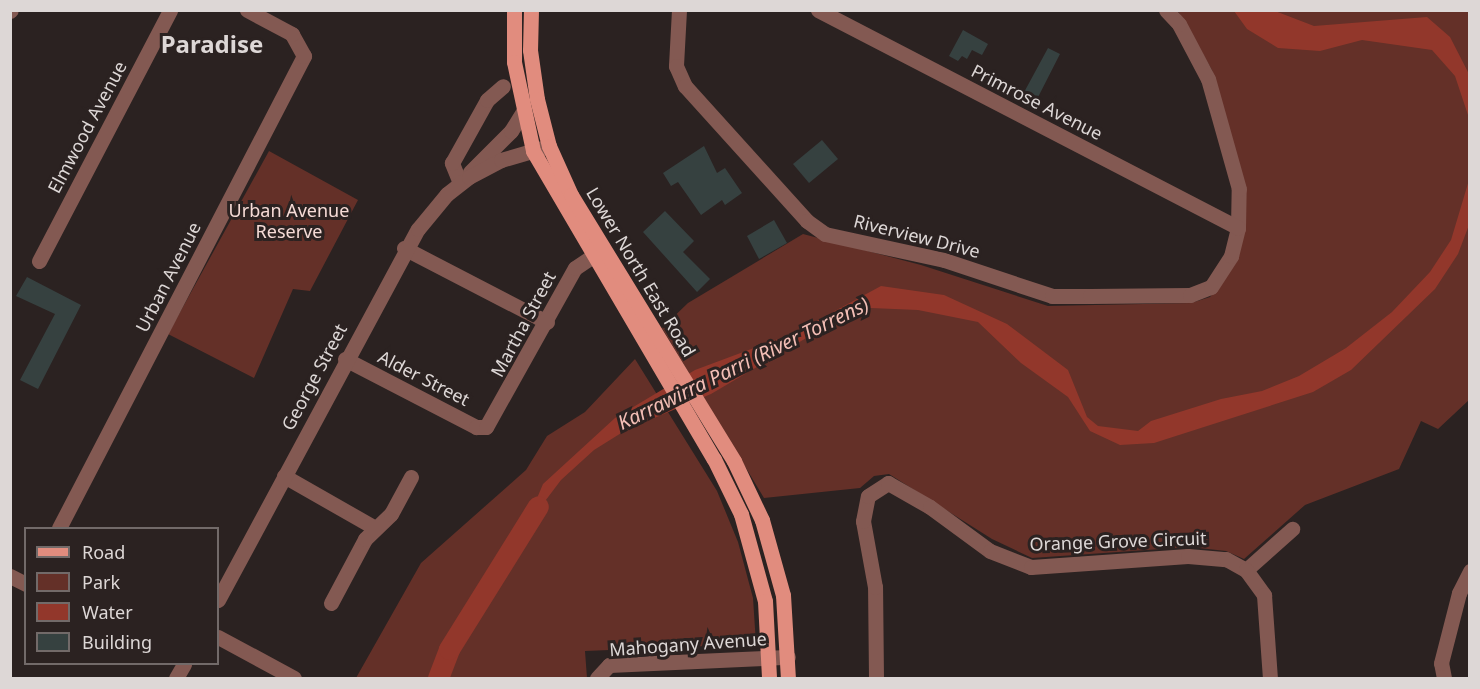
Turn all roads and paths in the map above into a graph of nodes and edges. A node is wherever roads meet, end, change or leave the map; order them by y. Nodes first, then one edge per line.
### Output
1 (170, 10) edge
2 (514, 10) edge
3 (531, 10) edge
4 (679, 10) edge
5 (818, 10) edge
6 (1166, 10) edge
7 (253, 12) edge
8 (503, 86) dead end
9 (523, 112) junction
10 (549, 146) junction
11 (533, 151) junction
12 (460, 183) junction
13 (1238, 228) junction
14 (404, 248) junction
15 (598, 253) junction
16 (39, 261) dead end
17 (547, 322) junction
18 (345, 359) junction
19 (486, 428) joint
20 (710, 437) junction
21 (284, 476) junction
22 (411, 477) dead end
23 (60, 527) edge
24 (375, 528) junction
25 (1292, 529) dead end
26 (1246, 570) junction
27 (1470, 571) edge
28 (10, 576) edge
29 (24, 583) edge
30 (219, 598) edge
31 (331, 603) dead end
32 (219, 638) edge
33 (769, 657) junction
34 (788, 657) junction
35 (294, 678) edge
36 (597, 678) edge
37 (769, 678) edge
38 (788, 678) edge
39 (876, 678) edge
40 (1270, 678) edge
41 (1444, 678) edge

1 - 16 street, Elmwood Avenue
2 - 9 main road, Lower North East Road
3 - 10 main road, Lower North East Road
4 - 13 street, Riverview Drive
5 - 13 street, Primrose Avenue
6 - 13 street, Riverview Drive
7 - 23 street, Urban Avenue
8 - 12 street
9 - 11 main road, Lower North East Road
9 - 12 street, George Street
10 - 11 street, George Street
10 - 15 main road, Lower North East Road
11 - 12 street, George Street
11 - 15 main road, Lower North East Road
12 - 14 street, George Street
14 - 17 street
14 - 18 street, George Street
15 - 17 street, Martha Street
15 - 20 main road, Lower North East Road
17 - 19 street, Martha Street
18 - 19 street, Alder Street
18 - 21 street, George Street
20 - 33 main road, Lower North East Road
20 - 34 main road, Lower North East Road
21 - 24 street
21 - 30 street, George Street
22 - 24 street
24 - 31 street
25 - 26 street
26 - 39 street, Orange Grove Circuit
26 - 40 street
27 - 41 street
28 - 29 street
32 - 35 street
33 - 34 street, Mahogany Avenue
33 - 36 street, Mahogany Avenue
33 - 37 main road, Lower North East Road
34 - 38 main road, Lower North East Road

